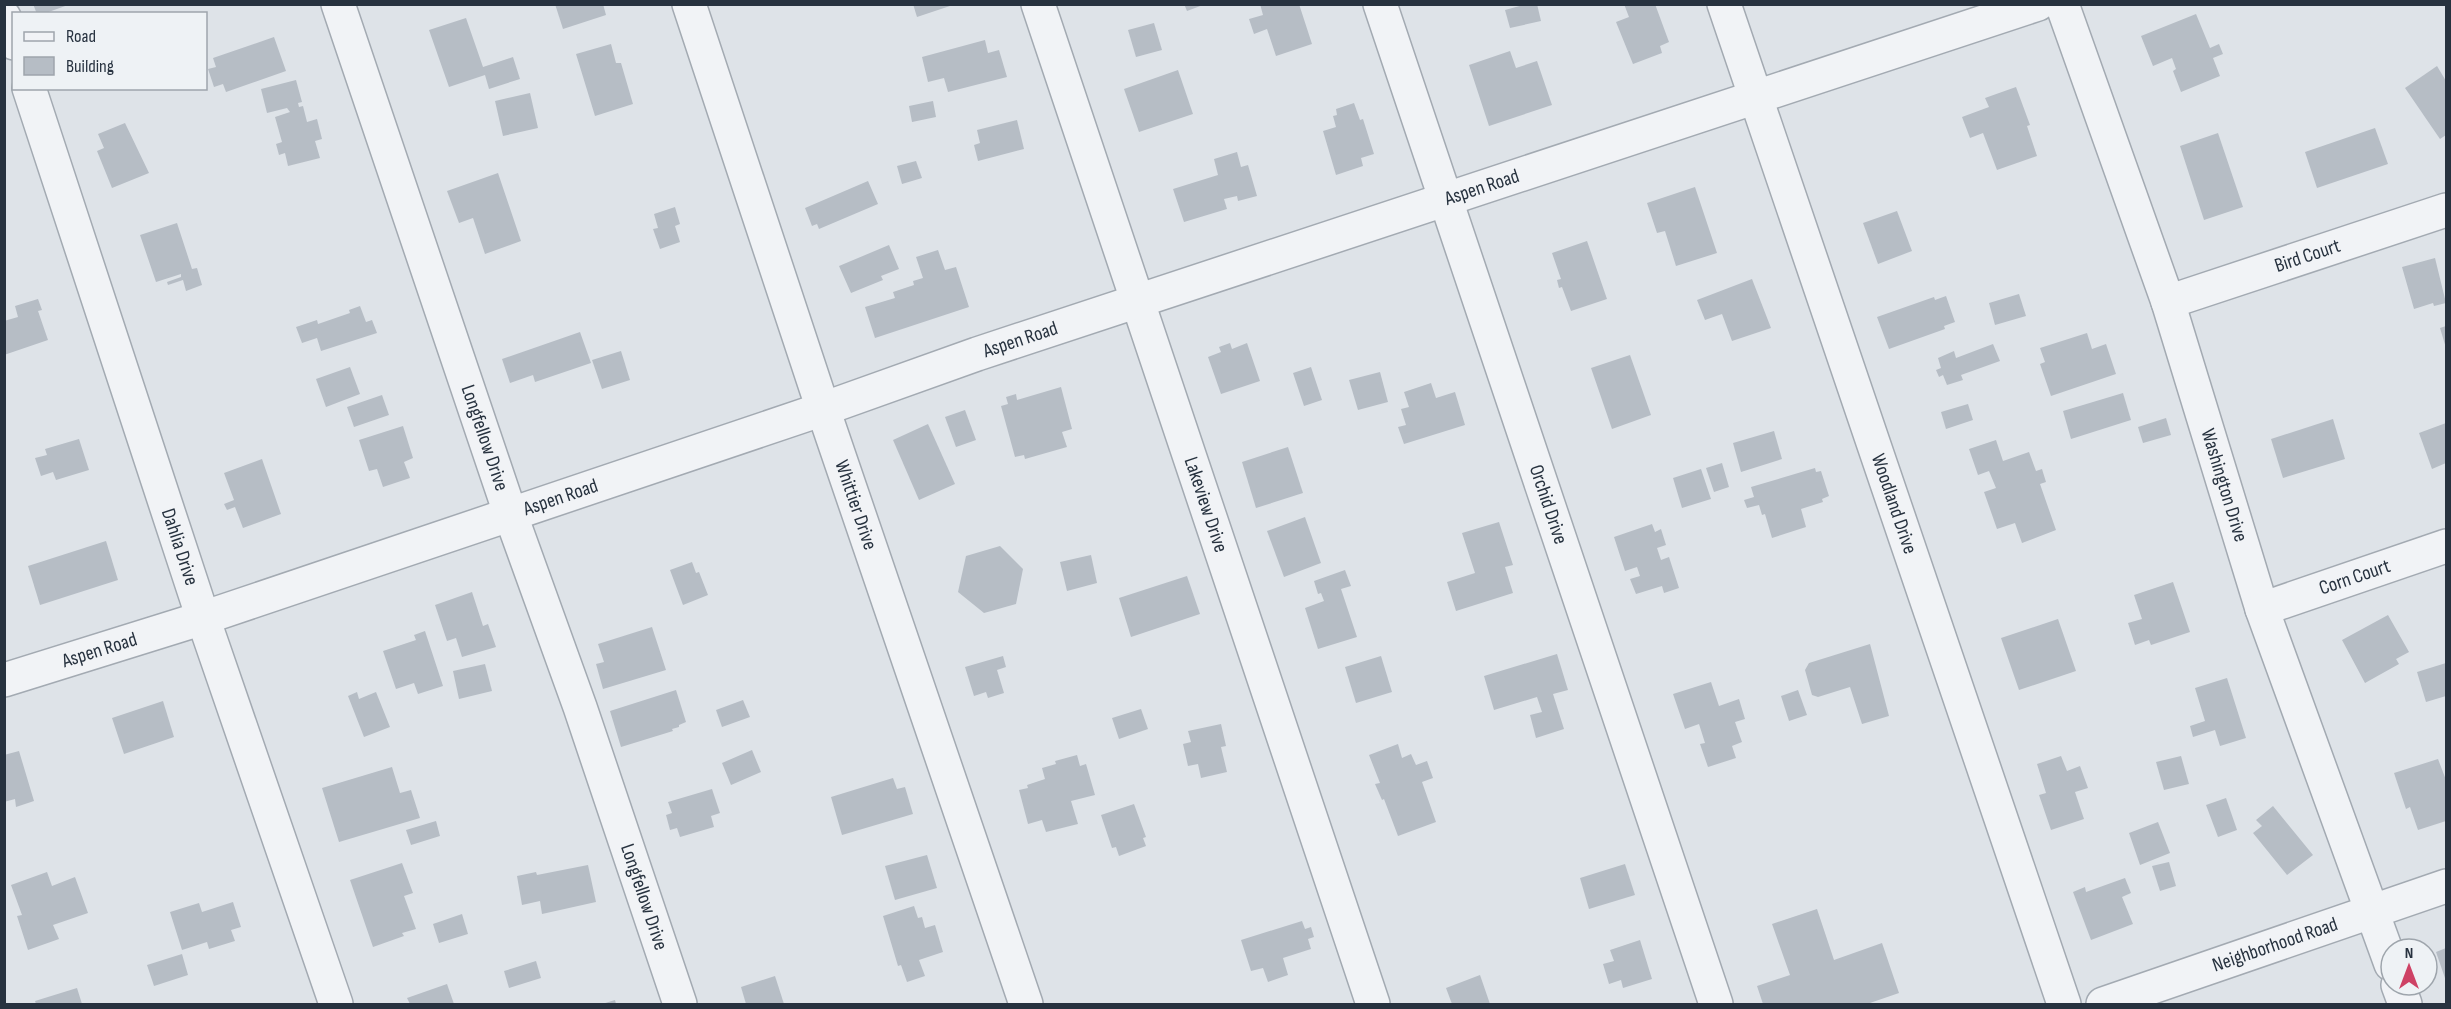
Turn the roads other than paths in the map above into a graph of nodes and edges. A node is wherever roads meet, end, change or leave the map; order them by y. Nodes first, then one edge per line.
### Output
1 (338, 4) edge
2 (689, 4) edge
3 (1038, 4) edge
4 (1380, 4) edge
5 (1724, 4) edge
6 (2038, 4) edge
7 (2062, 4) edge
8 (4, 17) edge
9 (12, 38) edge
10 (30, 90) edge
11 (1756, 97) junction
12 (1448, 200) junction
13 (2446, 210) edge
14 (2168, 302) junction
15 (1137, 303) junction
16 (823, 409) junction
17 (510, 513) junction
18 (2446, 546) edge
19 (2262, 609) junction
20 (203, 618) junction
21 (4, 680) edge
22 (2446, 886) edge
23 (2372, 910) junction
24 (2382, 937) edge
25 (336, 1005) edge
26 (680, 1005) edge
27 (1026, 1005) edge
28 (1373, 1005) edge
29 (1716, 1005) edge
30 (2064, 1005) edge
31 (2103, 1005) edge

1 - 17 street, Longfellow Drive
2 - 16 street, Whittier Drive
3 - 15 street, Lakeview Drive
4 - 12 street, Orchid Drive
5 - 11 street, Woodland Drive
6 - 11 street, Aspen Road
7 - 14 street, Washington Drive
8 - 9 street
10 - 20 street, Dahlia Drive
11 - 12 street, Aspen Road
11 - 30 street, Woodland Drive
12 - 15 street, Aspen Road
12 - 29 street, Orchid Drive
13 - 14 street, Bird Court
14 - 19 street, Washington Drive
15 - 16 street, Aspen Road
15 - 28 street, Lakeview Drive
16 - 17 street, Aspen Road
16 - 27 street, Whittier Drive
17 - 20 street, Aspen Road
17 - 26 street, Longfellow Drive
18 - 19 street, Corn Court
19 - 23 street, Washington Drive
20 - 21 street, Aspen Road
20 - 25 street, Dahlia Drive
22 - 23 street, Neighborhood Road
23 - 24 street, Washington Drive
23 - 31 street, Neighborhood Road

